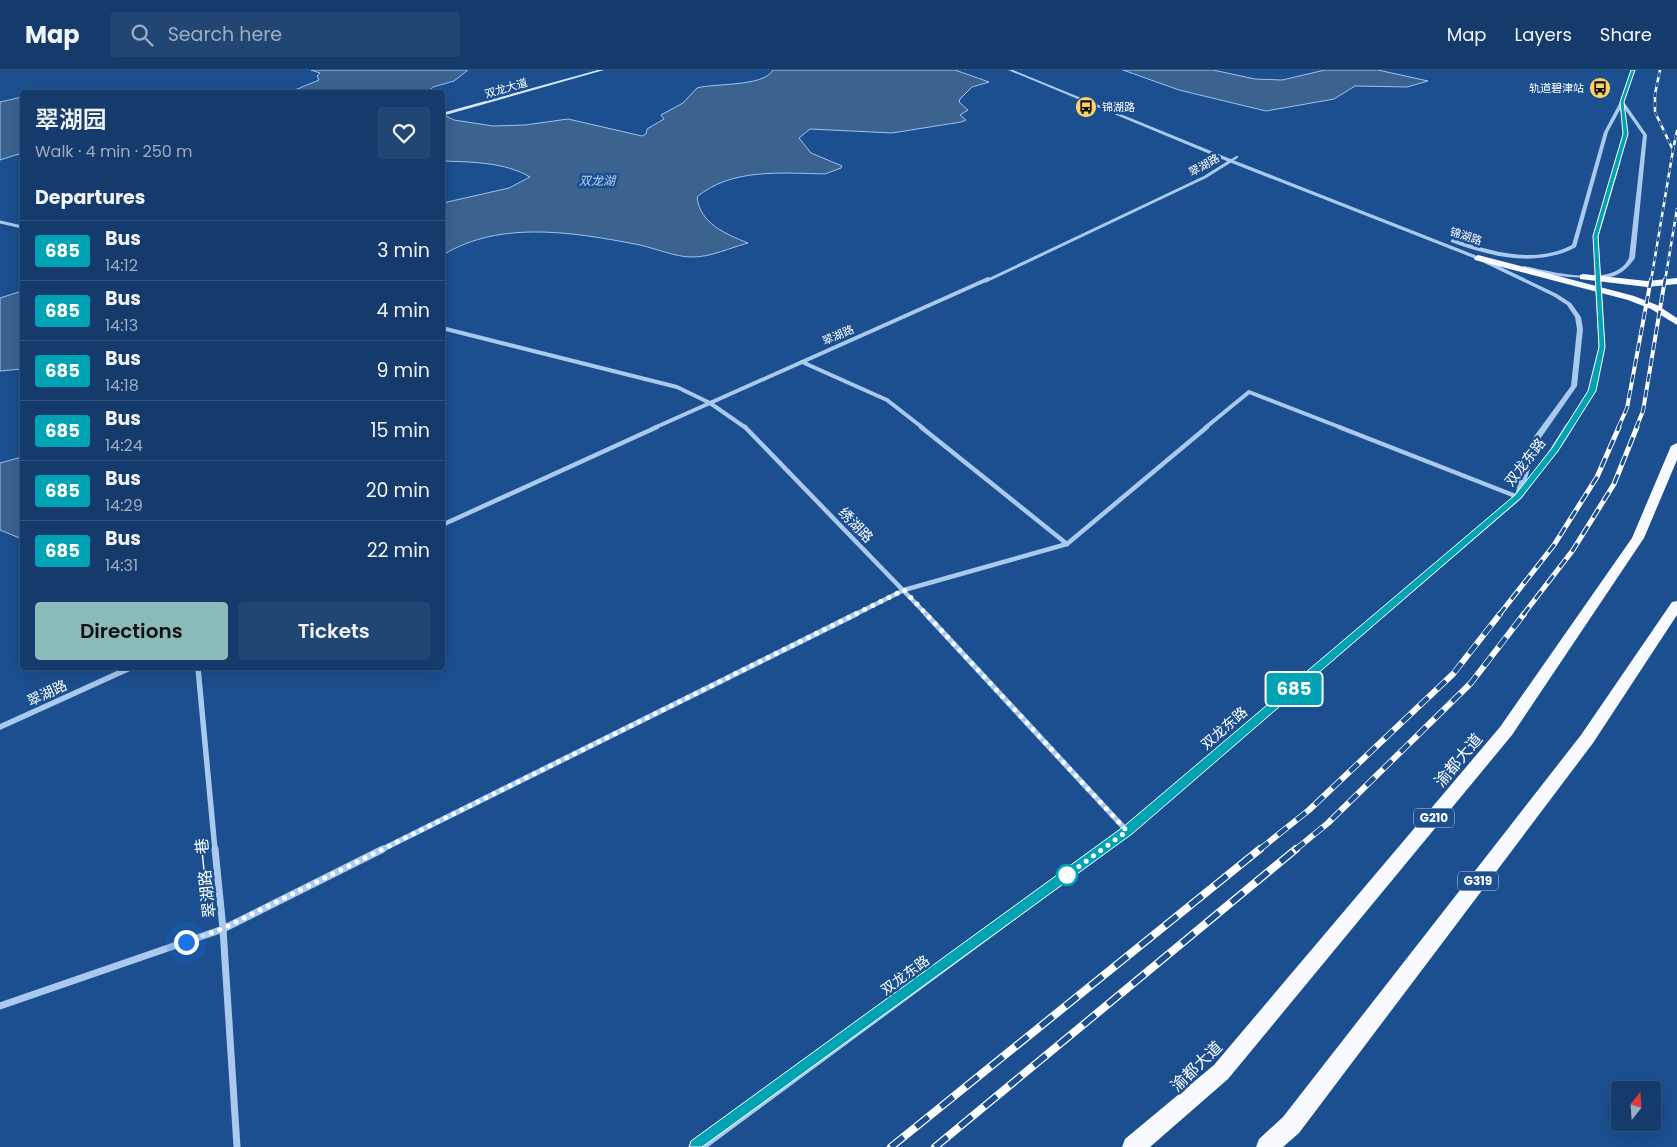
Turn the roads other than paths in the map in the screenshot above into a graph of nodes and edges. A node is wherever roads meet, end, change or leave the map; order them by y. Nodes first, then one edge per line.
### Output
1 (581, 70) edge
2 (602, 70) edge
3 (1010, 70) edge
4 (1024, 70) edge
5 (1633, 70) edge
6 (1622, 102) junction
7 (445, 108) edge
8 (445, 114) edge
9 (1626, 134) joint
10 (1237, 157) junction
11 (1231, 161) junction
12 (0, 222) edge
13 (20, 227) edge
14 (1481, 254) junction
15 (1582, 276) junction
16 (1677, 281) edge
17 (1677, 322) edge
18 (445, 329) edge
19 (802, 362) junction
20 (710, 402) junction
21 (1677, 446) edge
22 (1518, 496) junction
23 (445, 524) edge
24 (1067, 544) junction
25 (904, 590) junction
26 (1677, 605) edge
27 (126, 670) edge
28 (198, 670) edge
29 (0, 727) edge
30 (1127, 831) junction
31 (224, 928) junction
32 (0, 1006) edge
33 (238, 1147) edge
34 (696, 1147) edge
35 (1134, 1147) edge
36 (1267, 1147) edge

1 - 7 main road, 双龙大道
2 - 8 main road, 双龙大道
3 - 11 street, 锦湖路
4 - 10 street, 锦湖路
5 - 6 street
6 - 9 street
6 - 14 street
6 - 15 street
9 - 22 street, 双龙东路, bridge
10 - 11 street, 翠湖路
10 - 14 street, 锦湖路
11 - 14 street, 锦湖路
11 - 19 street, 翠湖路
12 - 13 street
14 - 15 highway
14 - 17 highway
14 - 22 street
15 - 16 highway
18 - 20 street, 绣湖路
19 - 20 street, 翠湖路
19 - 24 street
20 - 23 street, 翠湖路
20 - 25 street, 绣湖路
21 - 35 highway, 渝都大道 / G210
22 - 24 street
22 - 30 street, 双龙东路
24 - 25 street
25 - 30 street, 绣湖路
25 - 31 street
26 - 36 highway, G319
27 - 29 street, 翠湖路
28 - 31 street, 翠湖路一巷
30 - 34 street, 双龙东路
31 - 32 street
31 - 33 street, 翠湖路一巷

